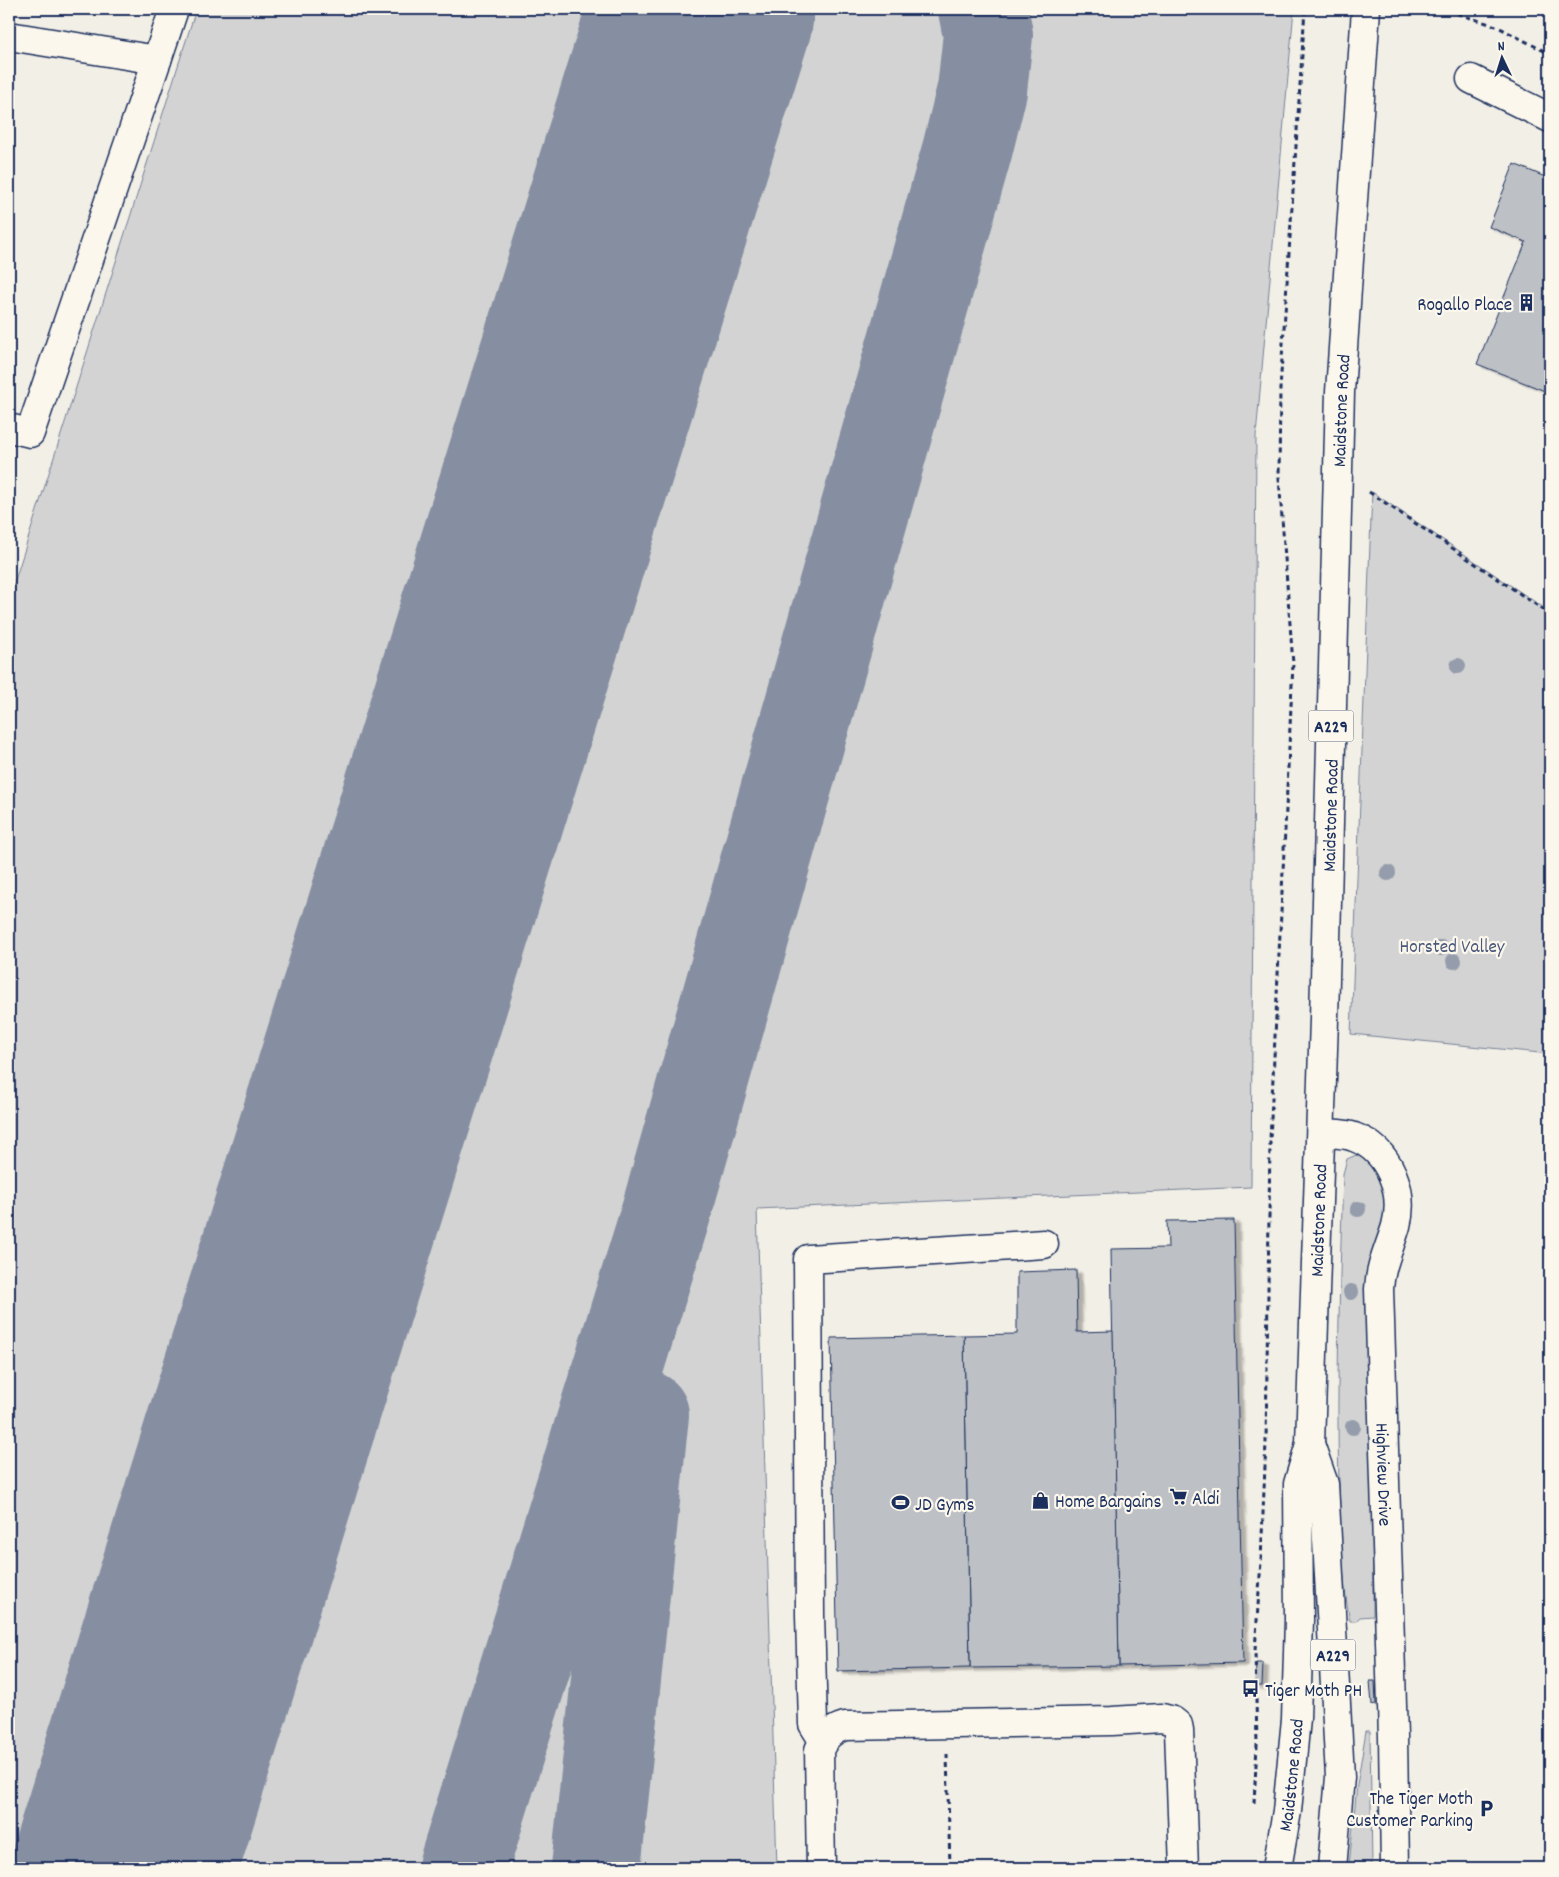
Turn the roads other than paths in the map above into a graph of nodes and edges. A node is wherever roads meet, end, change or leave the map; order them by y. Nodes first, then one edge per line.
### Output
1 (174, 9) edge
2 (1366, 9) edge
3 (9, 36) edge
4 (157, 60) junction
5 (1471, 79) dead end
6 (1550, 118) edge
7 (9, 428) edge
8 (1320, 1133) junction
9 (1044, 1244) dead end
10 (1310, 1444) junction
11 (823, 1740) junction
12 (821, 1868) edge
13 (1184, 1868) edge
14 (1277, 1868) edge
15 (1332, 1868) edge
16 (1395, 1868) edge

1 - 4 main road
2 - 8 main road, Maidstone Road / A229
3 - 4 main road
4 - 7 main road
5 - 6 main road
8 - 10 main road, Maidstone Road / A229
8 - 16 main road, Highview Drive
9 - 11 main road
10 - 14 main road, Maidstone Road / A229
10 - 15 main road, Maidstone Road / A229
11 - 12 main road
11 - 13 main road

